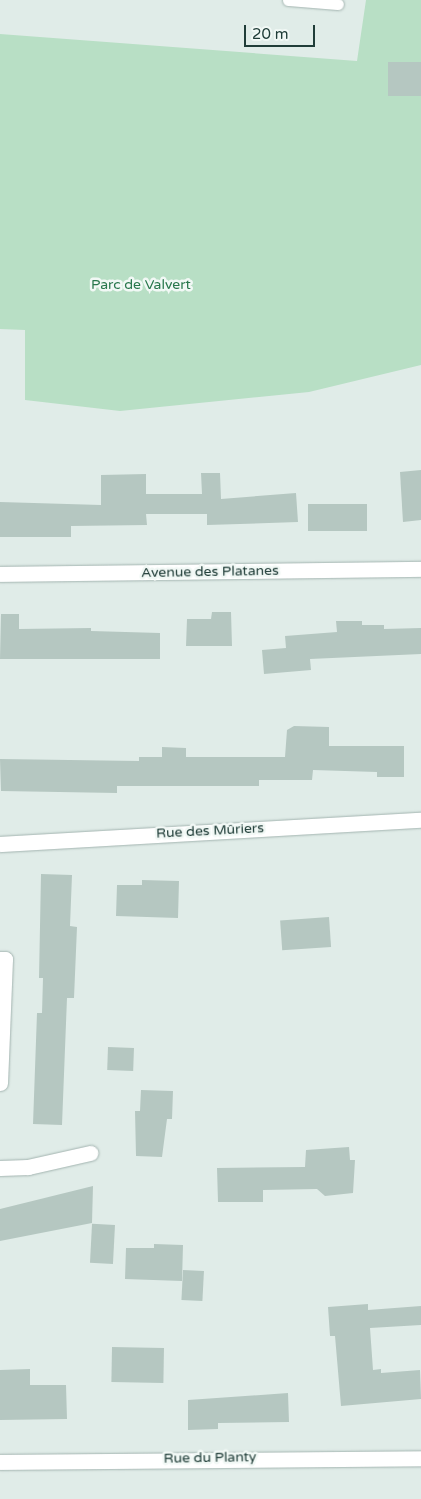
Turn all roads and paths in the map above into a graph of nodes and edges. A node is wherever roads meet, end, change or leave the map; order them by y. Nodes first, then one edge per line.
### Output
1 (288, 0) edge
2 (338, 4) dead end
3 (421, 569) edge
4 (0, 574) edge
5 (421, 820) edge
6 (0, 844) edge
7 (0, 959) edge
8 (0, 1083) edge
9 (90, 1153) dead end
10 (0, 1168) edge
11 (421, 1458) edge
12 (0, 1462) edge

1 - 2 lane
3 - 4 street, Avenue des Platanes
5 - 6 street, Rue des Mûriers
7 - 8 street
9 - 10 street
11 - 12 street, Rue du Planty

